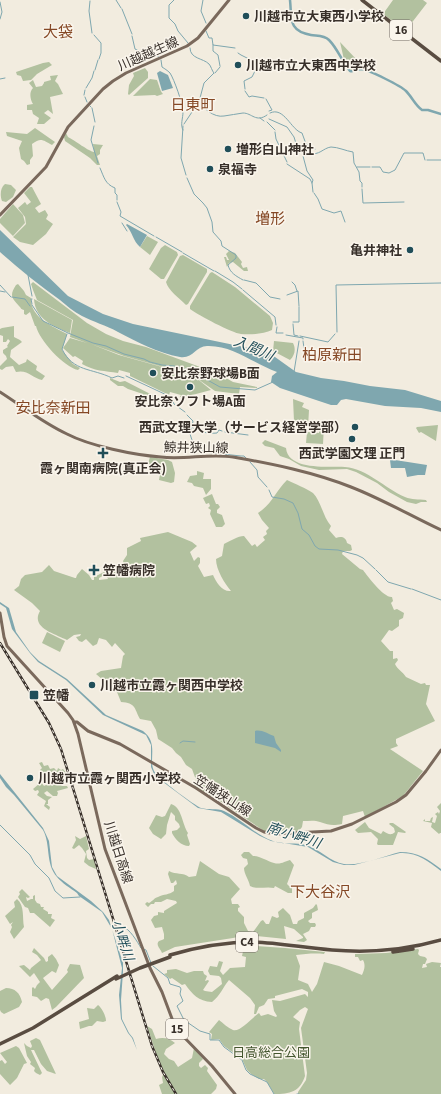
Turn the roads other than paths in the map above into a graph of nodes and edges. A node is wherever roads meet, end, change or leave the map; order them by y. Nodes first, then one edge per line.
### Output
1 (229, 0) edge
2 (362, 0) edge
3 (441, 60) edge
4 (0, 215) edge
5 (0, 392) edge
6 (441, 530) edge
7 (0, 613) edge
8 (74, 722) junction
9 (441, 750) edge
10 (441, 941) edge
11 (0, 1045) edge
12 (234, 1094) edge

1 - 4 main road, 川越越生線
2 - 3 highway, 16
5 - 6 main road, 鯨井狭山線
7 - 8 main road, 川越日高線 / 15
8 - 9 main road, 笠幡狭山線
8 - 12 main road, 川越日高線 / 15
10 - 11 highway, C4, bridge

